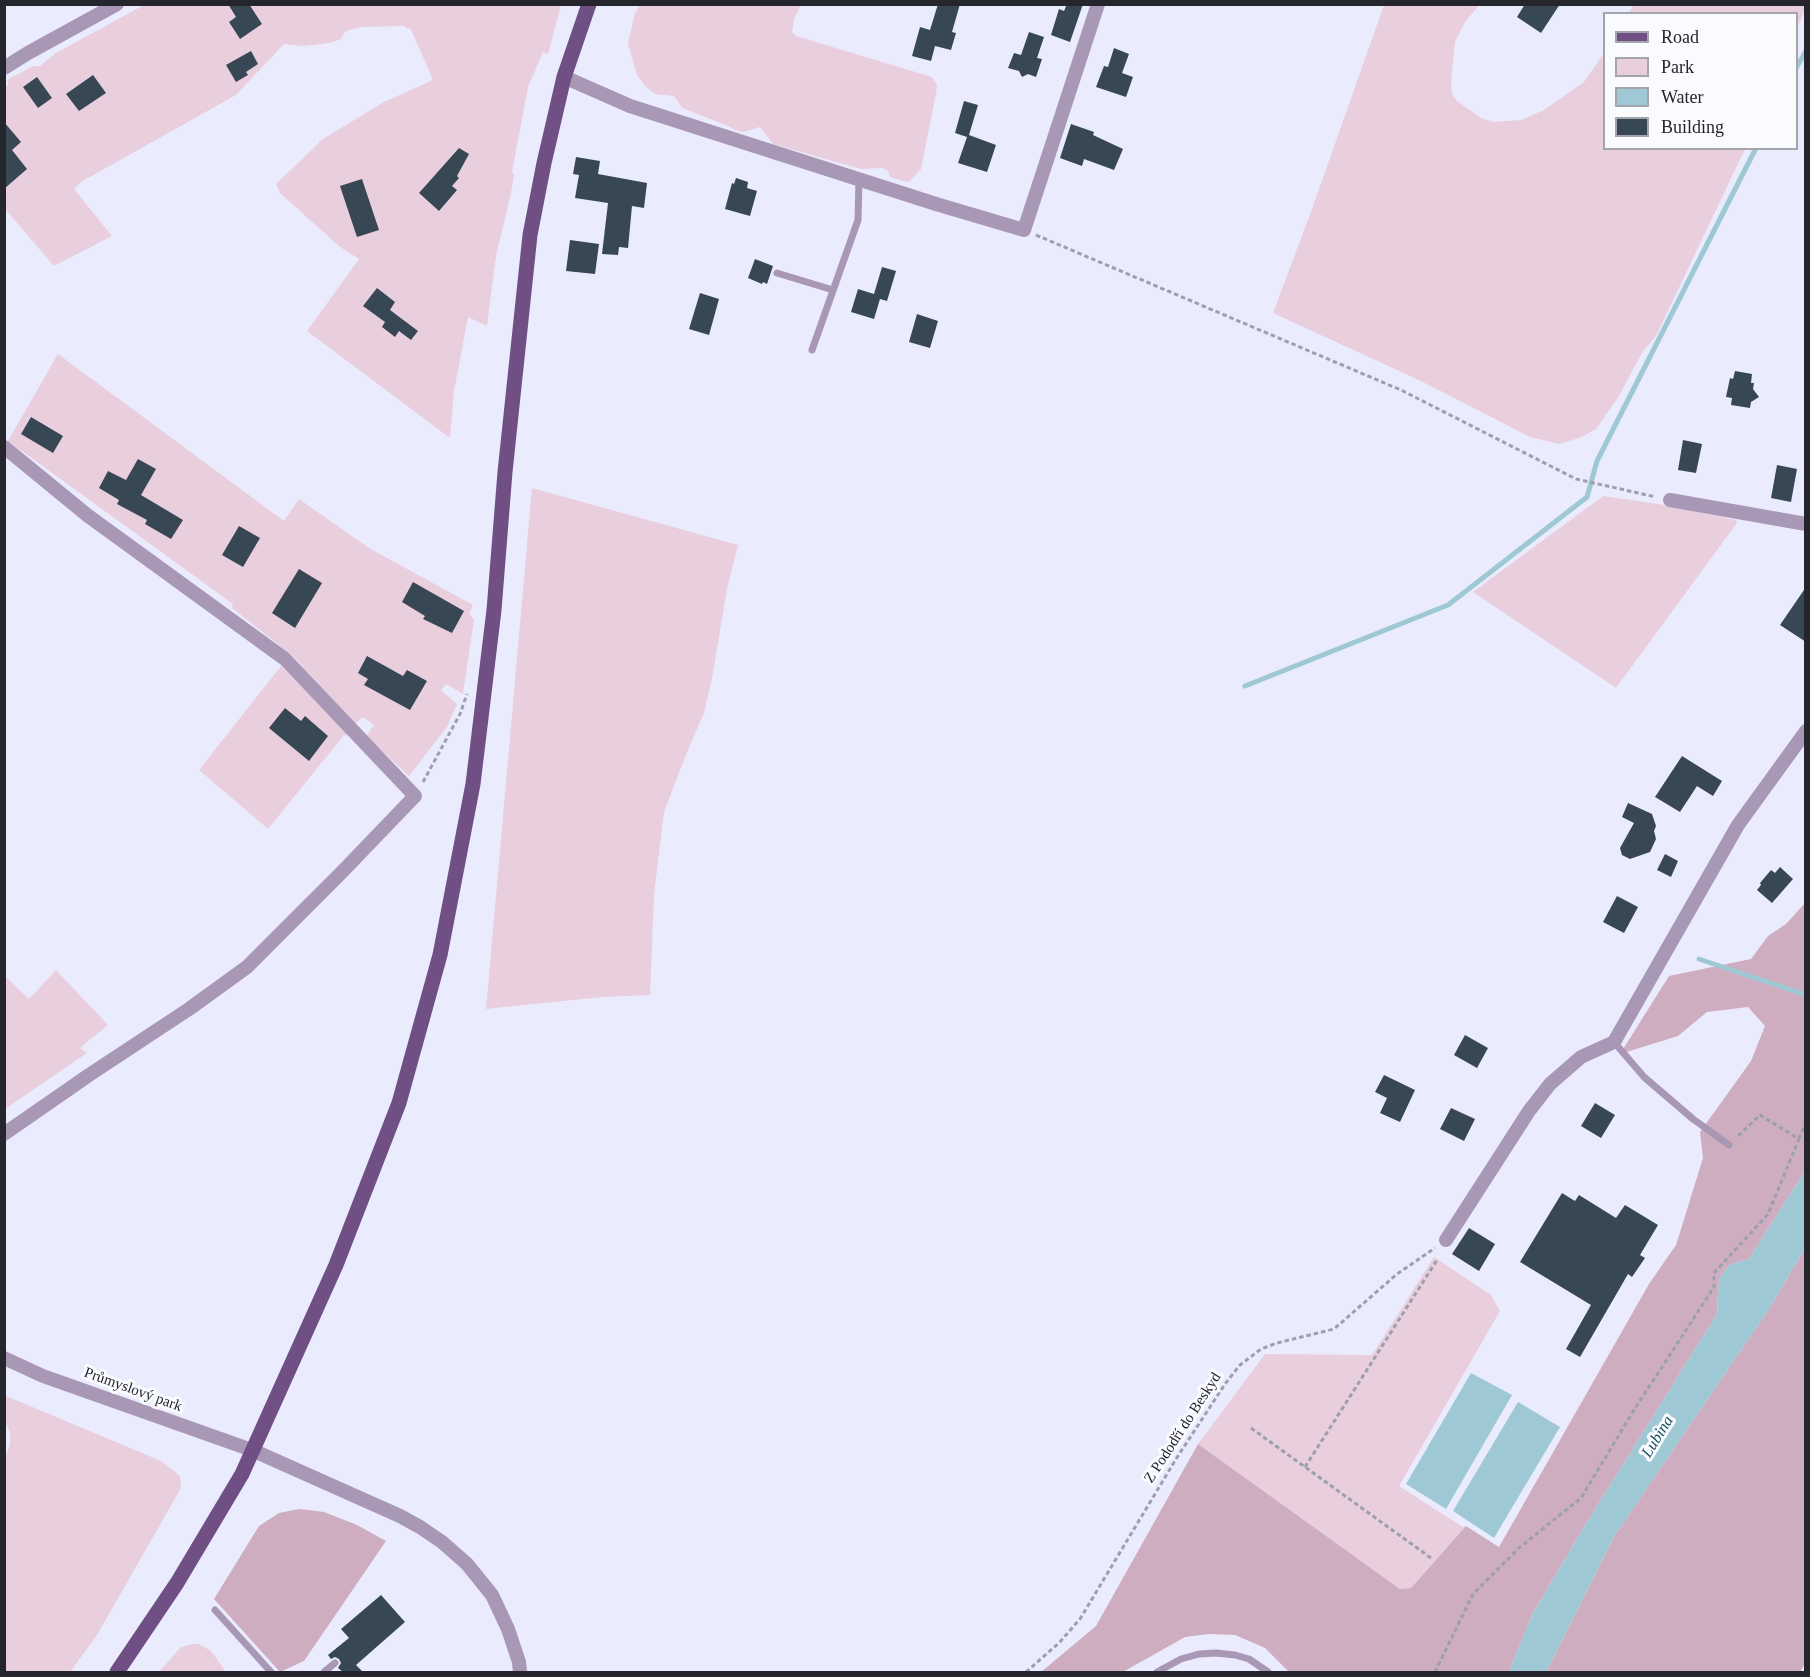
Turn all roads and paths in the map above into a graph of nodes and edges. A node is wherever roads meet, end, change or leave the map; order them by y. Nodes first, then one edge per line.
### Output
1 (117, 4) edge
2 (589, 4) edge
3 (1098, 4) edge
4 (4, 68) edge
5 (564, 77) junction
6 (859, 178) junction
7 (1024, 230) junction
8 (777, 273) dead end
9 (833, 290) junction
10 (812, 350) dead end
11 (4, 447) edge
12 (1670, 500) joint
13 (1806, 524) edge
14 (470, 687) dead end
15 (1806, 731) edge
16 (415, 796) junction
17 (1614, 1042) junction
18 (1806, 1121) edge
19 (4, 1134) edge
20 (1799, 1139) junction
21 (1729, 1145) joint
22 (1446, 1240) joint
23 (1437, 1260) dead end
24 (4, 1358) edge
25 (1251, 1428) dead end
26 (252, 1450) junction
27 (1305, 1467) junction
28 (1431, 1558) dead end
29 (215, 1610) dead end
30 (335, 1663) dead end
31 (117, 1672) edge
32 (271, 1672) edge
33 (324, 1672) edge
34 (520, 1672) edge
35 (1026, 1672) edge
36 (1157, 1672) edge
37 (1268, 1672) edge
38 (1435, 1672) edge

1 - 4 street
2 - 5 main road
3 - 7 street
5 - 6 street
5 - 26 main road
6 - 7 street
6 - 9 lane
7 - 12 path
8 - 9 lane
9 - 10 lane
11 - 16 street
12 - 13 street
14 - 16 path
15 - 17 street
16 - 19 street
17 - 21 lane
17 - 22 street
18 - 20 path
20 - 21 path
20 - 38 path
22 - 35 path, Z Pododří do Beskyd
23 - 27 path
24 - 26 street, Průmyslový park
25 - 27 path
26 - 31 main road
26 - 34 street, Průmyslový park
27 - 28 path
29 - 32 lane
30 - 33 lane
36 - 37 lane

